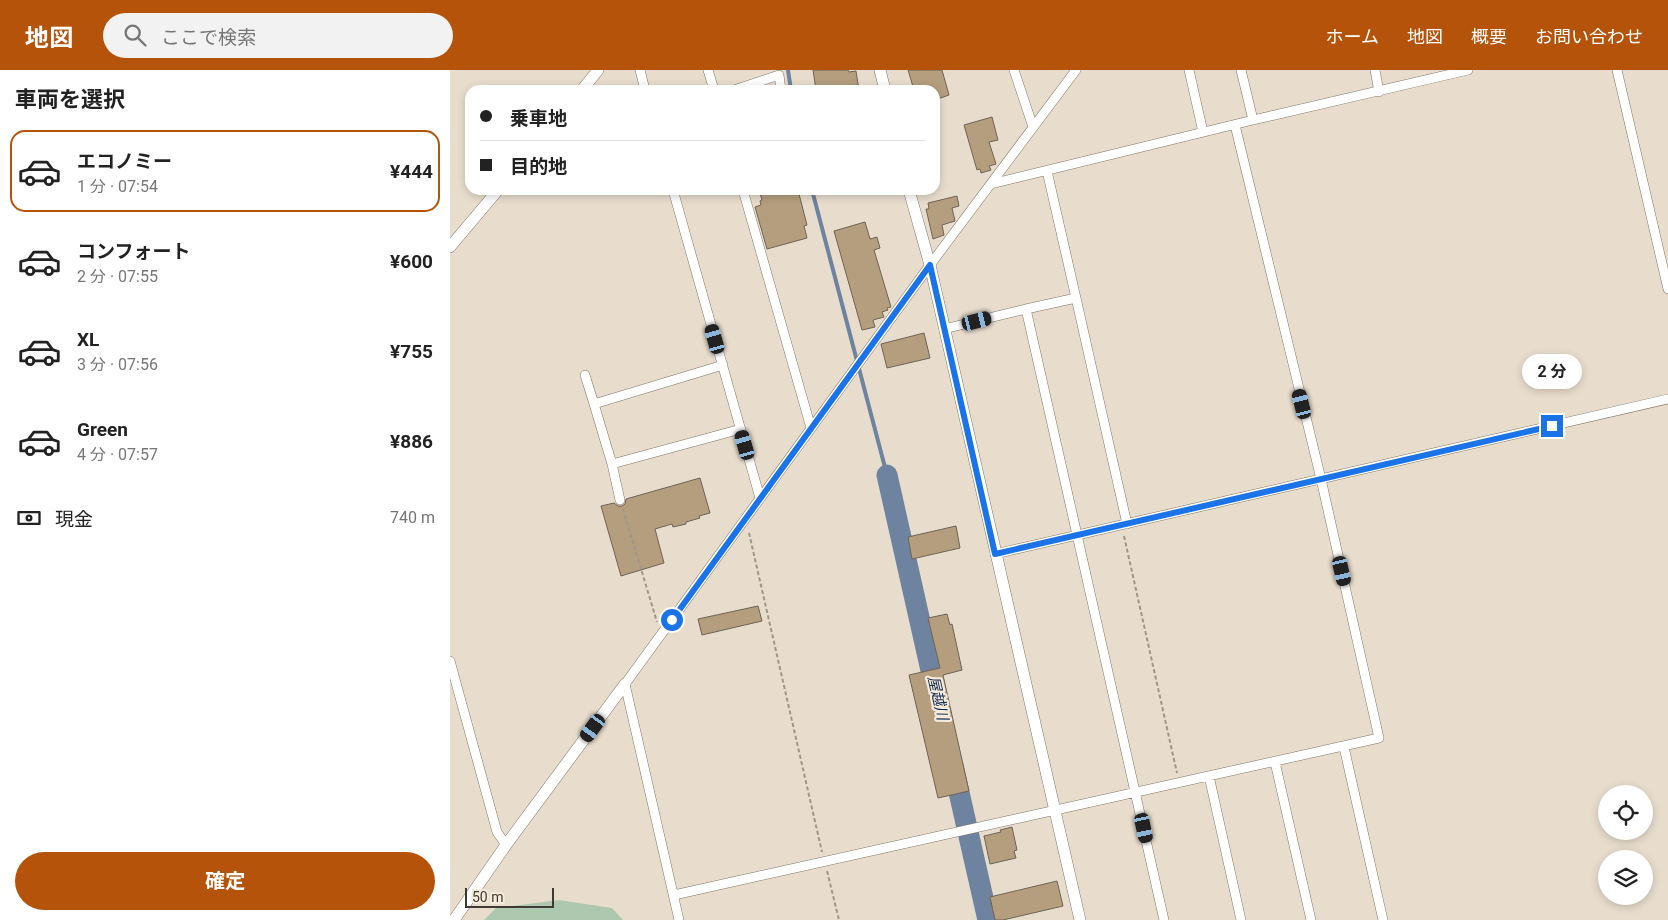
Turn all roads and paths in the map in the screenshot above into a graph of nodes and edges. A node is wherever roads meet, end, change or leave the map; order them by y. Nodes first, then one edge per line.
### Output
1 (598, 70) edge
2 (640, 70) edge
3 (708, 70) edge
4 (880, 70) edge
5 (1014, 70) edge
6 (1076, 70) edge
7 (1189, 70) edge
8 (1241, 70) edge
9 (1375, 70) edge
10 (1468, 70) edge
11 (1616, 70) edge
12 (586, 85) edge
13 (644, 85) edge
14 (712, 85) edge
15 (749, 85) edge
16 (781, 85) edge
17 (884, 85) edge
18 (1379, 92) junction
19 (1253, 120) junction
20 (1235, 125) junction
21 (1033, 127) junction
22 (1203, 132) junction
23 (1047, 171) junction
24 (992, 184) junction
25 (494, 195) edge
26 (674, 195) edge
27 (744, 195) edge
28 (910, 195) edge
29 (450, 247) edge
30 (930, 265) junction
31 (1668, 289) edge
32 (1076, 298) junction
33 (1026, 309) junction
34 (944, 329) junction
35 (723, 365) junction
36 (585, 375) dead end
37 (1668, 399) edge
38 (594, 404) junction
39 (811, 428) junction
40 (741, 429) junction
41 (612, 464) junction
42 (1320, 479) junction
43 (760, 498) junction
44 (620, 500) joint
45 (745, 518) junction
46 (1124, 524) junction
47 (1076, 536) junction
48 (995, 554) junction
49 (661, 635) junction
50 (450, 661) edge
51 (625, 684) junction
52 (1344, 746) junction
53 (1275, 762) junction
54 (1208, 776) junction
55 (1179, 782) junction
56 (1136, 792) junction
57 (1054, 810) junction
58 (506, 845) junction
59 (824, 861) junction
60 (674, 895) junction
61 (454, 920) edge
62 (679, 920) edge
63 (839, 920) edge
64 (1080, 920) edge
65 (1164, 920) edge
66 (1241, 920) edge
67 (1311, 920) edge
68 (1383, 920) edge

1 - 12 street
2 - 13 street
3 - 14 street
4 - 17 street
5 - 21 street
6 - 21 street
7 - 22 street
8 - 19 street
9 - 18 street
10 - 18 street
11 - 31 street
15 - 16 street
18 - 19 street
19 - 20 street
20 - 22 street
20 - 42 street
21 - 24 street
22 - 23 street
23 - 24 street
23 - 32 street
24 - 30 street
25 - 29 street
26 - 35 street
27 - 39 street
28 - 30 street
30 - 34 street
30 - 39 street
32 - 33 street
32 - 46 street
33 - 34 street
33 - 47 street
34 - 48 street
35 - 38 street
35 - 40 street
36 - 38 street
37 - 42 street
38 - 41 street
39 - 43 street
40 - 41 street
40 - 43 street
41 - 44 street
42 - 46 street
42 - 52 street
43 - 45 street
44 - 49 path
45 - 49 street
45 - 59 path
46 - 47 street
46 - 55 path
47 - 48 street
47 - 56 street
48 - 57 street
49 - 51 street
50 - 58 street
51 - 58 street
51 - 60 street
52 - 53 street
52 - 68 street
53 - 54 street
53 - 67 street
54 - 55 street
54 - 66 street
55 - 56 street
56 - 57 street
56 - 65 street
57 - 59 street
57 - 64 street
58 - 61 street
59 - 60 street
59 - 63 path
60 - 62 street

